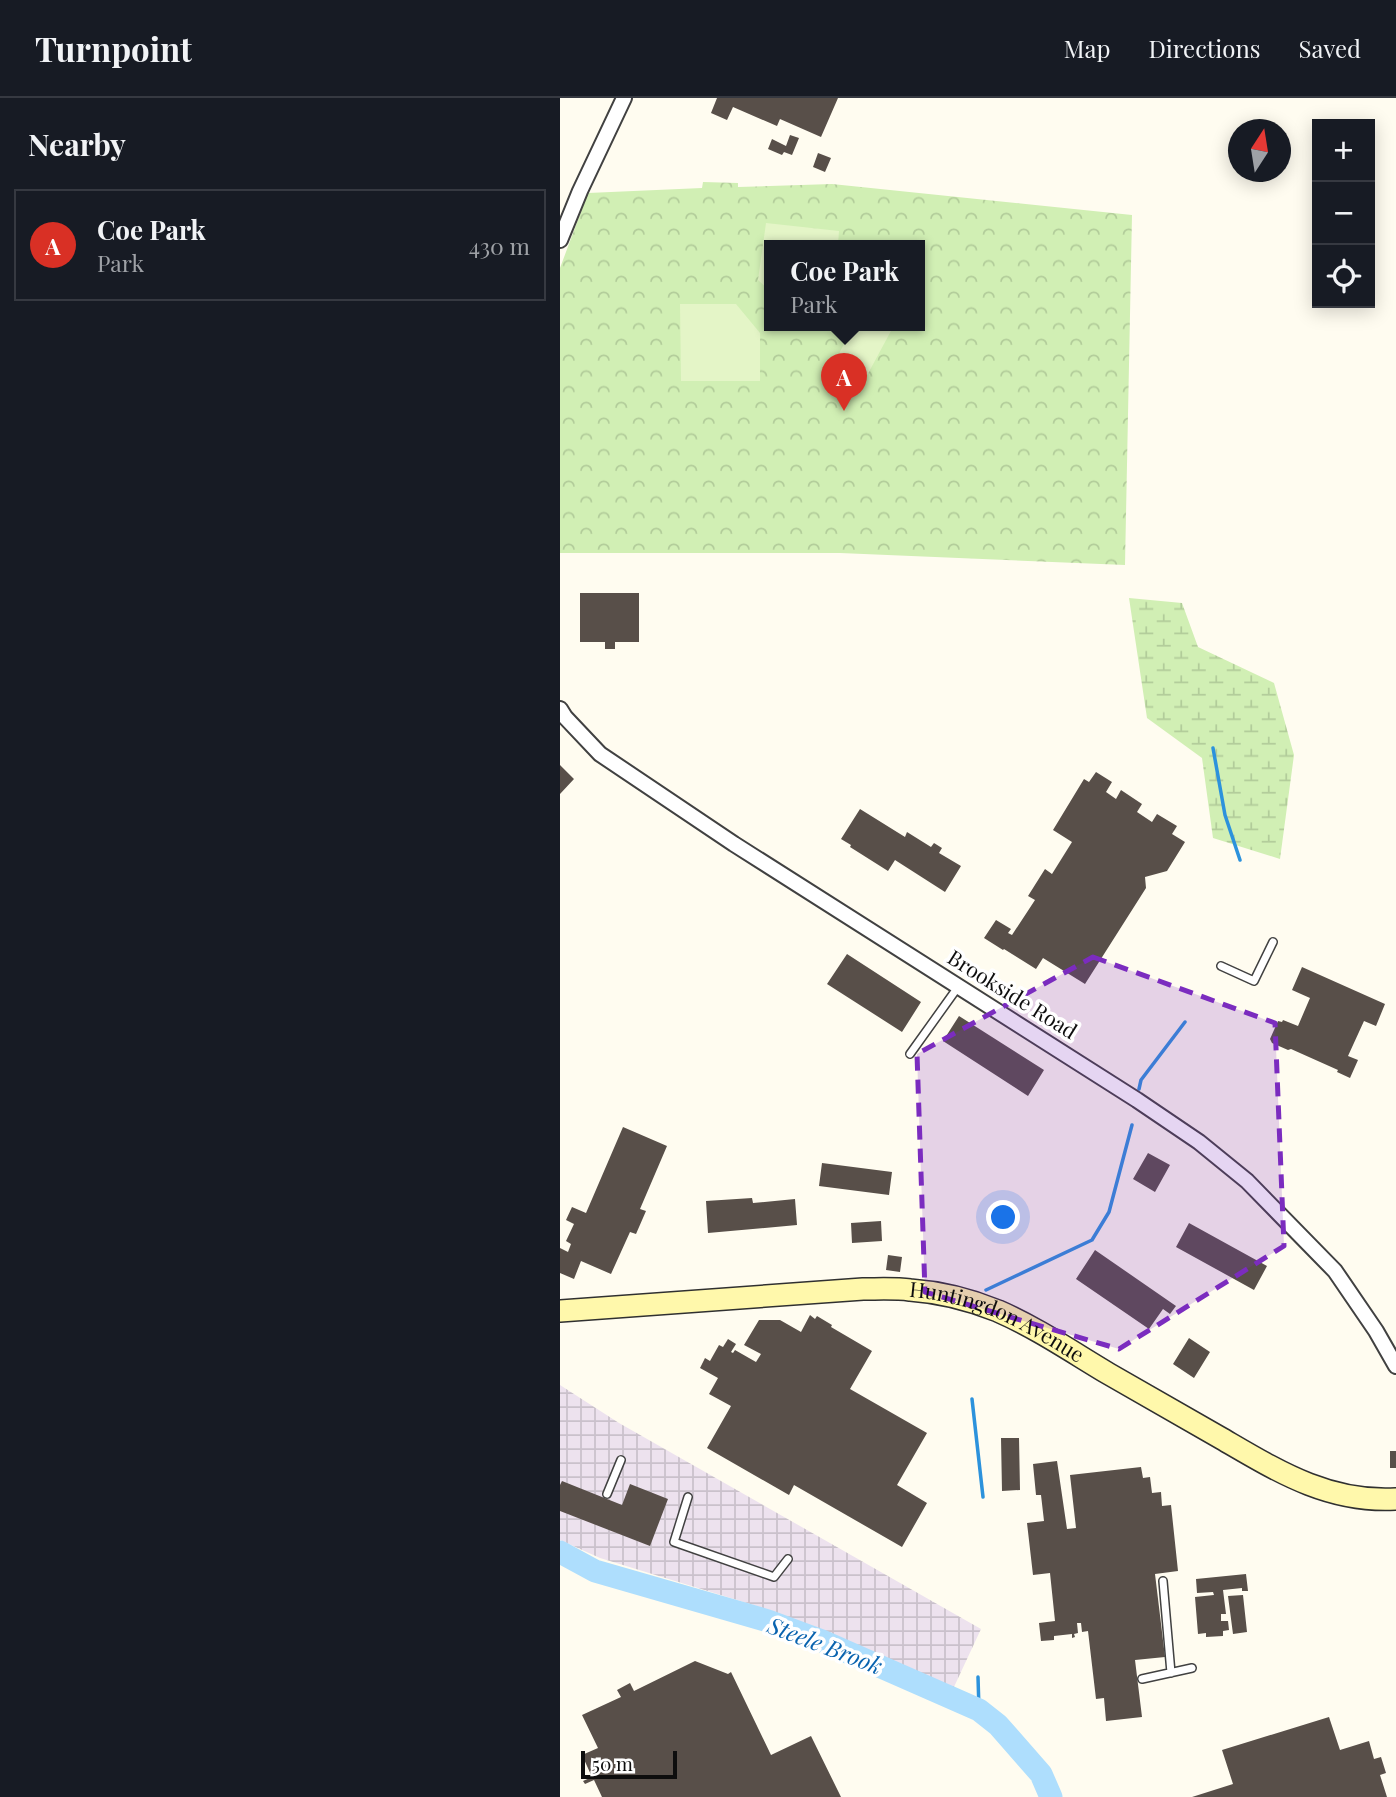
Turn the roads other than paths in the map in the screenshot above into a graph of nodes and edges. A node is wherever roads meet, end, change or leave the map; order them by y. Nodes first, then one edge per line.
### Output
1 (624, 98) edge
2 (560, 240) edge
3 (560, 709) edge
4 (1273, 942) dead end
5 (1221, 966) dead end
6 (958, 987) junction
7 (910, 1054) dead end
8 (560, 1311) edge
9 (1396, 1366) edge
10 (621, 1460) dead end
11 (607, 1494) dead end
12 (688, 1497) dead end
13 (1396, 1499) edge
14 (788, 1559) dead end
15 (1163, 1581) dead end
16 (1192, 1668) dead end
17 (1171, 1673) junction
18 (1142, 1679) dead end

1 - 2 street
3 - 6 street, Brookside Road
4 - 5 lane
6 - 7 lane
6 - 9 street, Brookside Road
8 - 13 main road, Huntingdon Avenue
10 - 11 lane
12 - 14 lane
15 - 17 lane
16 - 17 lane
17 - 18 lane

